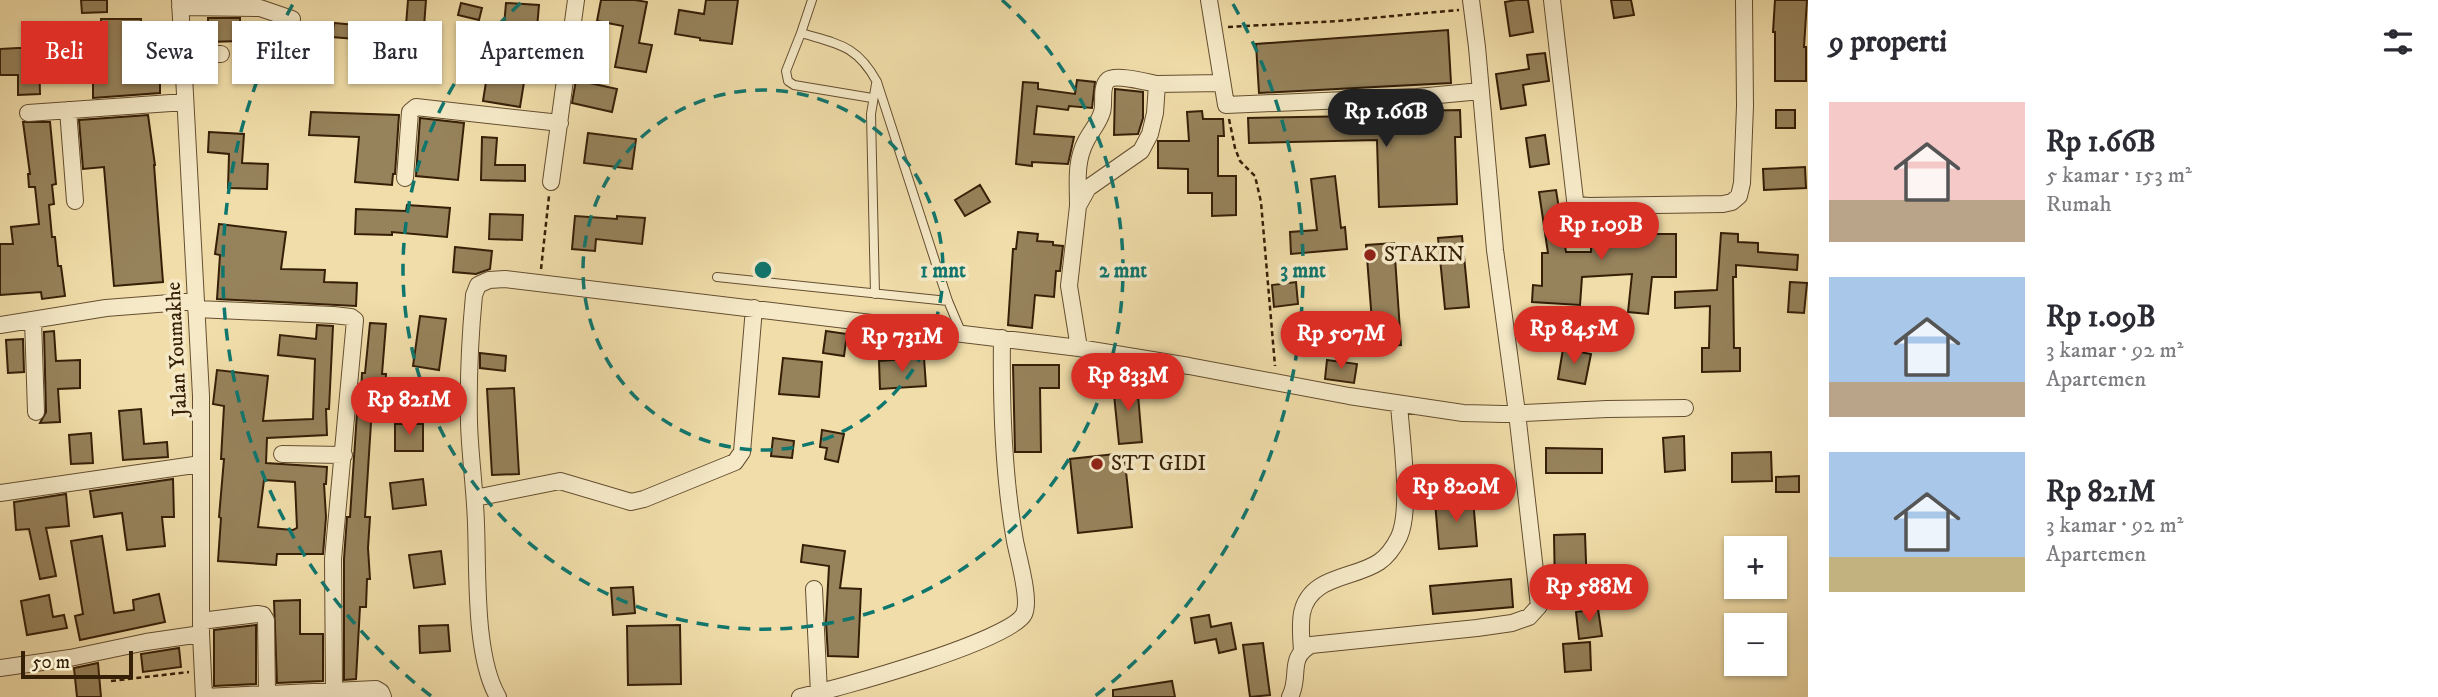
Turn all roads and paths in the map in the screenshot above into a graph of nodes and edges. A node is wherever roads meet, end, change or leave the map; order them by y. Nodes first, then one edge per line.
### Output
1 (576, 0) edge
2 (812, 0) edge
3 (1209, 0) edge
4 (1552, 0) edge
5 (1744, 0) edge
6 (180, 4) edge
7 (1472, 5) edge
8 (292, 19) dead end
9 (1213, 27) junction
10 (801, 33) junction
11 (877, 82) junction
12 (1222, 83) junction
13 (184, 84) edge
14 (1157, 84) junction
15 (1481, 91) junction
16 (872, 98) junction
17 (185, 102) junction
18 (1226, 105) junction
19 (68, 110) junction
20 (28, 113) dead end
21 (560, 123) junction
22 (405, 177) dead end
23 (551, 182) joint
24 (75, 201) dead end
25 (1078, 206) junction
26 (717, 277) dead end
27 (538, 284) junction
28 (875, 294) junction
29 (948, 301) junction
30 (196, 305) junction
31 (754, 308) junction
32 (33, 320) junction
33 (0, 325) edge
34 (965, 334) junction
35 (995, 337) junction
36 (1079, 348) junction
37 (1275, 383) junction
38 (1399, 404) junction
39 (1685, 408) dead end
40 (36, 412) dead end
41 (1517, 413) junction
42 (282, 454) dead end
43 (344, 455) junction
44 (201, 464) junction
45 (0, 493) edge
46 (475, 498) junction
47 (814, 589) dead end
48 (201, 628) junction
49 (1301, 650) junction
50 (0, 668) edge
51 (202, 671) junction
52 (111, 681) dead end
53 (324, 693) edge
54 (819, 693) junction
55 (259, 695) edge
56 (204, 697) edge
57 (383, 697) edge
58 (498, 697) edge
59 (800, 697) edge
60 (1290, 697) edge

1 - 21 street
2 - 10 lane
3 - 9 street
4 - 5 street
6 - 8 street
7 - 9 path
7 - 15 street
9 - 12 street
10 - 11 lane
10 - 16 lane
11 - 16 lane
11 - 29 lane
12 - 14 street
12 - 18 street
13 - 17 street, Jalan Youmakhe
14 - 25 street
14 - 25 street
15 - 18 street
15 - 41 street
16 - 28 lane
17 - 19 street
17 - 30 street, Jalan Youmakhe
18 - 37 path
19 - 20 street
19 - 24 street
21 - 22 street
21 - 23 street
23 - 27 path
25 - 36 street
26 - 28 lane
27 - 31 street
27 - 46 street
28 - 29 lane
29 - 34 lane
30 - 32 street
30 - 43 street
30 - 44 street, Jalan Youmakhe
31 - 34 street
31 - 46 street
32 - 33 street
32 - 40 street
34 - 35 street
35 - 36 street
35 - 54 street
36 - 37 street
37 - 38 street
38 - 41 street
38 - 49 street
39 - 41 street
41 - 49 street
42 - 43 street
43 - 53 street
44 - 45 street
44 - 48 street, Jalan Youmakhe
46 - 58 street
47 - 54 street
48 - 50 street
48 - 51 street, Jalan Youmakhe
48 - 55 street
49 - 60 street
51 - 52 path
51 - 56 street, Jalan Youmakhe
53 - 55 street
53 - 57 street
54 - 59 street
55 - 56 street

